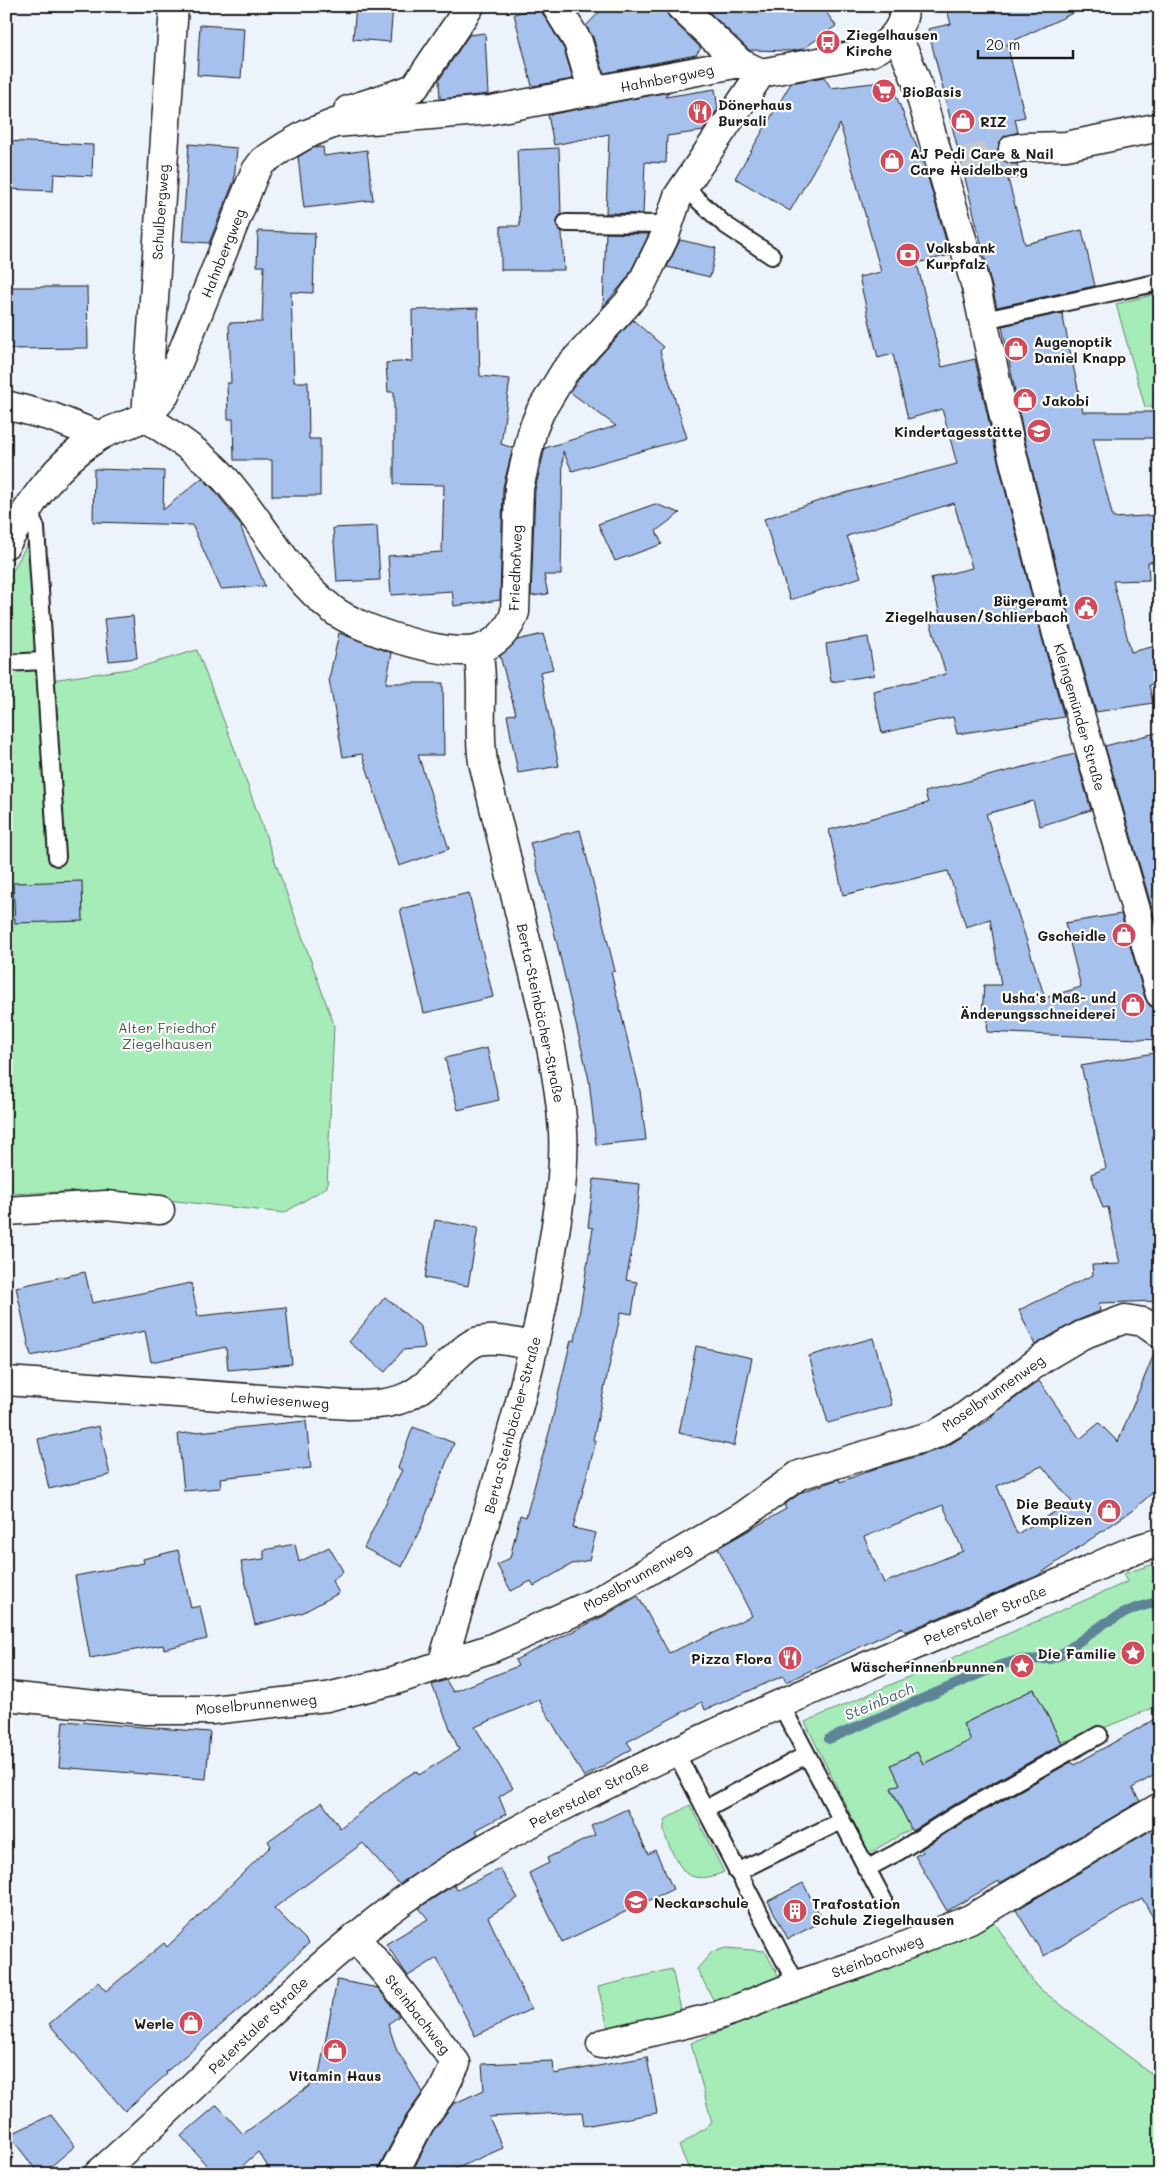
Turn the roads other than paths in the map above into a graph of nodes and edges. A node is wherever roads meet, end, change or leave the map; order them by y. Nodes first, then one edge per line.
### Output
1 (174, 6) edge
2 (470, 6) edge
3 (556, 6) edge
4 (680, 6) edge
5 (904, 6) edge
6 (896, 35) junction
7 (751, 68) junction
8 (593, 92) junction
9 (335, 123) junction
10 (1160, 127) edge
11 (1013, 149) tunnel mouth
12 (684, 187) junction
13 (566, 223) dead end
14 (668, 224) junction
15 (772, 256) dead end
16 (1160, 282) edge
17 (984, 320) junction
18 (6, 405) edge
19 (146, 417) junction
20 (100, 436) junction
21 (28, 508) junction
22 (6, 544) edge
23 (478, 650) junction
24 (43, 661) junction
25 (6, 663) edge
26 (57, 857) dead end
27 (1160, 994) edge
28 (160, 1210) dead end
29 (6, 1211) edge
30 (1160, 1334) edge
31 (533, 1346) junction
32 (6, 1381) edge
33 (1160, 1543) edge
34 (442, 1666) junction
35 (6, 1696) edge
36 (780, 1703) junction
37 (1099, 1735) dead end
38 (674, 1751) junction
39 (806, 1755) junction
40 (1160, 1807) edge
41 (705, 1808) junction
42 (841, 1821) junction
43 (866, 1868) junction
44 (737, 1872) junction
45 (883, 1899) dead end
46 (355, 1937) junction
47 (797, 1985) junction
48 (601, 2044) dead end
49 (98, 2174) edge
50 (394, 2174) edge

1 - 19 street, Schulbergweg
2 - 9 street, Hahnbergweg
3 - 8 street
4 - 7 street
5 - 6 street
6 - 7 street, Hahnbergweg
6 - 17 street, Kleingemünder Straße
7 - 8 street, Hahnbergweg
7 - 12 street, Friedhofweg
8 - 9 street, Hahnbergweg
9 - 19 street, Hahnbergweg
10 - 11 street
12 - 14 street, Friedhofweg
12 - 15 lane
13 - 14 lane
14 - 23 street, Friedhofweg
16 - 17 lane
17 - 27 street, Kleingemünder Straße
18 - 20 street
19 - 20 street
19 - 23 street
20 - 21 street
21 - 22 street
21 - 24 lane
23 - 31 street, Berta-Steinbächer-Straße
24 - 25 lane
24 - 26 lane
28 - 29 street
30 - 34 street, Moselbrunnenweg
31 - 32 street, Lehwiesenweg
31 - 34 street, Berta-Steinbächer-Straße
33 - 36 street, Peterstaler Straße
34 - 35 street, Moselbrunnenweg
36 - 38 street, Peterstaler Straße
36 - 39 lane
37 - 43 lane
38 - 41 lane
38 - 46 street, Peterstaler Straße
39 - 41 lane
39 - 42 lane
40 - 47 street, Steinbachweg
41 - 44 lane
42 - 43 lane
42 - 44 lane
43 - 45 lane
44 - 47 lane
46 - 49 street, Peterstaler Straße
46 - 50 street, Steinbachweg
47 - 48 street, Steinbachweg

